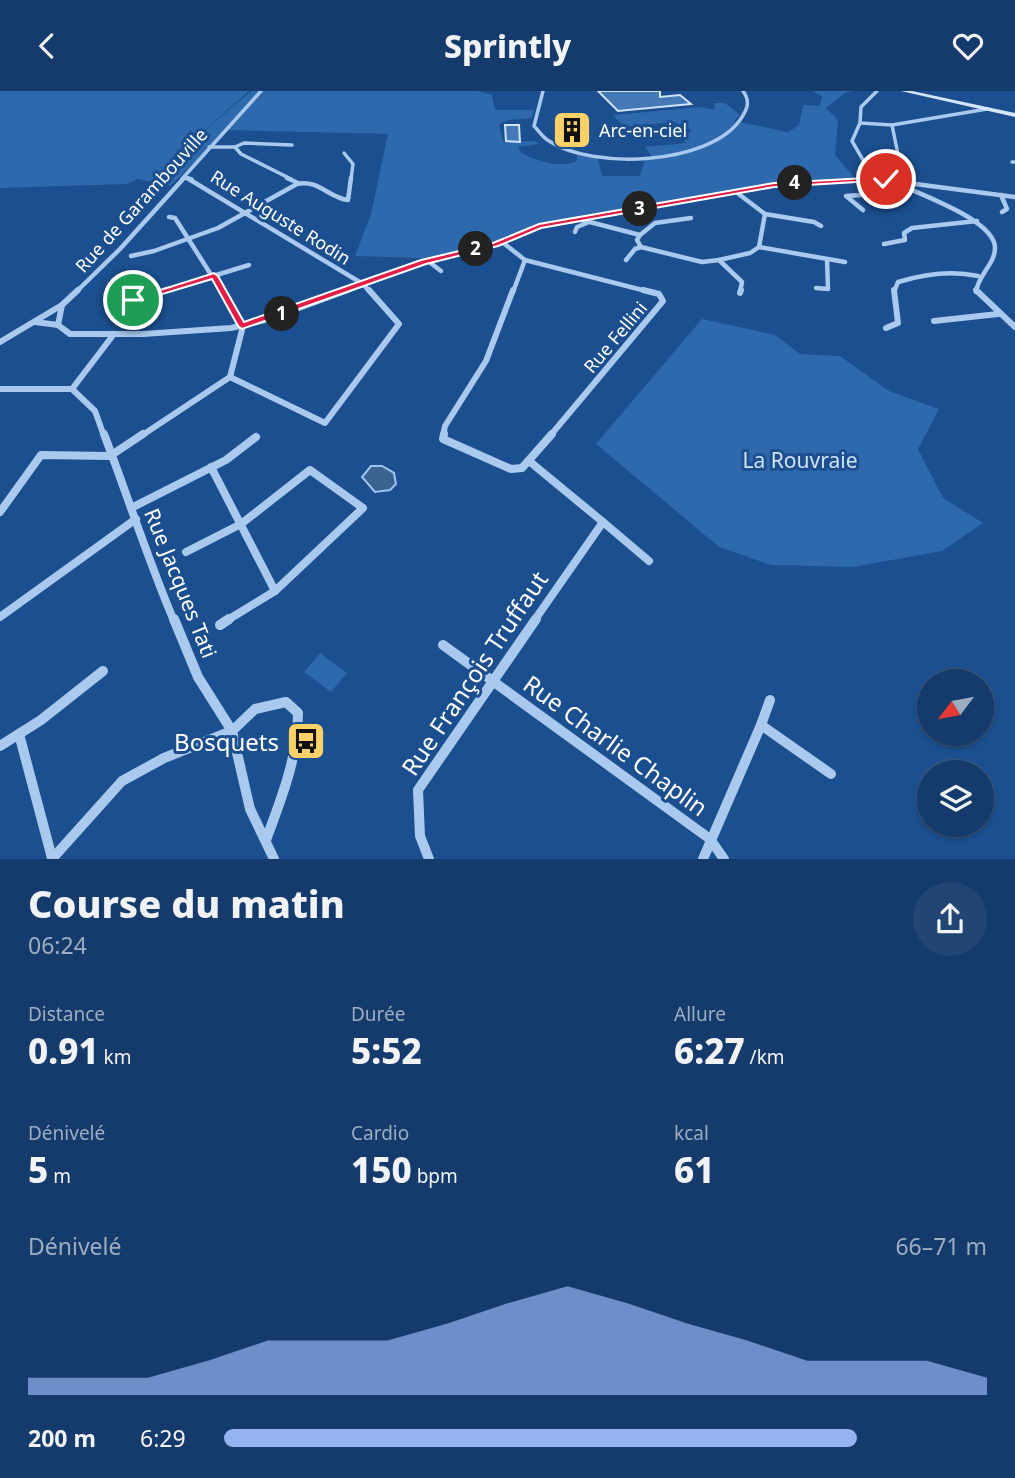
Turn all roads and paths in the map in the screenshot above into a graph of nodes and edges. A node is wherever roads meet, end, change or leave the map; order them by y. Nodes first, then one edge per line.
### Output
1 (261, 91) edge
2 (543, 91) edge
3 (743, 91) edge
4 (877, 91) edge
5 (904, 91) edge
6 (987, 109) junction
7 (1015, 115) edge
8 (860, 123) junction
9 (892, 125) junction
10 (292, 145) dead end
11 (209, 147) junction
12 (234, 147) junction
13 (344, 153) dead end
14 (184, 177) junction
15 (886, 179) junction
16 (903, 181) junction
17 (298, 183) junction
18 (327, 191) junction
19 (348, 191) junction
20 (736, 192) junction
21 (908, 192) junction
22 (1001, 195) junction
23 (1015, 197) edge
24 (863, 210) dead end
25 (1002, 212) dead end
26 (248, 213) junction
27 (765, 214) junction
28 (169, 217) dead end
29 (691, 218) dead end
30 (580, 219) junction
31 (978, 221) junction
32 (590, 222) junction
33 (821, 226) dead end
34 (575, 232) dead end
35 (640, 235) junction
36 (189, 239) junction
37 (502, 242) junction
38 (884, 244) dead end
39 (641, 247) junction
40 (759, 247) junction
41 (131, 256) dead end
42 (827, 259) junction
43 (525, 260) junction
44 (626, 260) dead end
45 (719, 260) junction
46 (428, 261) junction
47 (845, 262) dead end
48 (248, 265) dead end
49 (441, 271) dead end
50 (214, 276) junction
51 (978, 276) junction
52 (363, 284) junction
53 (816, 288) dead end
54 (740, 293) dead end
55 (120, 301) dead end
56 (62, 305) junction
57 (999, 314) junction
58 (934, 321) dead end
59 (35, 322) junction
60 (58, 325) junction
61 (242, 326) junction
62 (1015, 327) edge
63 (886, 328) dead end
64 (114, 334) junction
65 (0, 342) edge
66 (230, 377) junction
67 (0, 389) edge
68 (72, 389) junction
69 (256, 437) dead end
70 (110, 456) junction
71 (529, 461) junction
72 (211, 467) junction
73 (131, 508) junction
74 (0, 512) edge
75 (136, 519) junction
76 (603, 522) junction
77 (241, 524) junction
78 (186, 552) dead end
79 (649, 561) dead end
80 (275, 591) junction
81 (0, 617) edge
82 (220, 625) dead end
83 (443, 645) dead end
84 (103, 671) dead end
85 (492, 681) junction
86 (770, 700) dead end
87 (761, 725) junction
88 (232, 730) junction
89 (19, 734) junction
90 (0, 746) edge
91 (831, 774) dead end
92 (710, 839) junction
93 (266, 840) junction
94 (52, 858) edge
95 (274, 859) edge
96 (429, 859) edge
97 (703, 859) edge
98 (724, 859) edge

1 - 11 street, Rue de Garambouville
2 - 3 street
4 - 8 street
5 - 6 street
6 - 7 street
6 - 9 street
8 - 9 street
8 - 15 street
9 - 16 street
10 - 12 street
11 - 12 street
11 - 14 street, Rue de Garambouville
12 - 17 street
13 - 19 street
14 - 26 street, Rue Auguste Rodin
14 - 56 street, Rue de Garambouville
15 - 16 street
15 - 20 street
15 - 21 street
16 - 21 street
16 - 22 street
17 - 18 street
17 - 26 street
18 - 19 street
18 - 19 street
20 - 27 street
20 - 30 street
21 - 24 street
21 - 31 street
22 - 23 street
22 - 25 street
26 - 36 street
26 - 52 street, Rue Auguste Rodin
27 - 33 street
27 - 40 street
28 - 36 street
29 - 35 street
30 - 32 street
30 - 37 street
31 - 38 street
31 - 51 street
32 - 34 street
32 - 35 street
35 - 39 street
36 - 41 street
36 - 50 street
37 - 43 street, Rue Fellini
37 - 46 street
39 - 44 street
39 - 45 street
40 - 42 street
40 - 45 street
42 - 47 street
42 - 53 street
43 - 71 street
43 - 71 street, Rue Fellini
45 - 54 street
46 - 49 street
46 - 52 street
48 - 50 street
50 - 55 street
50 - 61 street
51 - 57 street
51 - 63 street
52 - 61 street
52 - 66 street, Rue Auguste Rodin
56 - 59 street, Rue de Garambouville
56 - 60 street
57 - 58 street
57 - 62 street
59 - 60 street
59 - 65 street, Rue de Garambouville
60 - 64 street
61 - 64 street
61 - 66 street
64 - 68 street
66 - 70 street
67 - 68 street
68 - 70 street, Rue Jacques Tati
69 - 72 street
70 - 73 street, Rue Jacques Tati
70 - 74 street
71 - 76 street
72 - 73 street
72 - 77 street
73 - 75 street, Rue Jacques Tati
75 - 81 street
75 - 88 street, Rue Jacques Tati
76 - 79 street
76 - 85 street, Rue François Truffaut
77 - 78 street
77 - 80 street
77 - 80 street
80 - 82 street
83 - 85 street, Rue Charlie Chaplin
84 - 89 street
85 - 92 street, Rue Charlie Chaplin
85 - 96 street, Rue François Truffaut
86 - 87 street
87 - 91 street
87 - 92 street
88 - 93 street, Rue Jacques Tati
88 - 93 street
88 - 94 street
89 - 90 street
89 - 94 street
92 - 97 street
92 - 98 street, Rue Charlie Chaplin
93 - 95 street, Rue Jacques Tati

